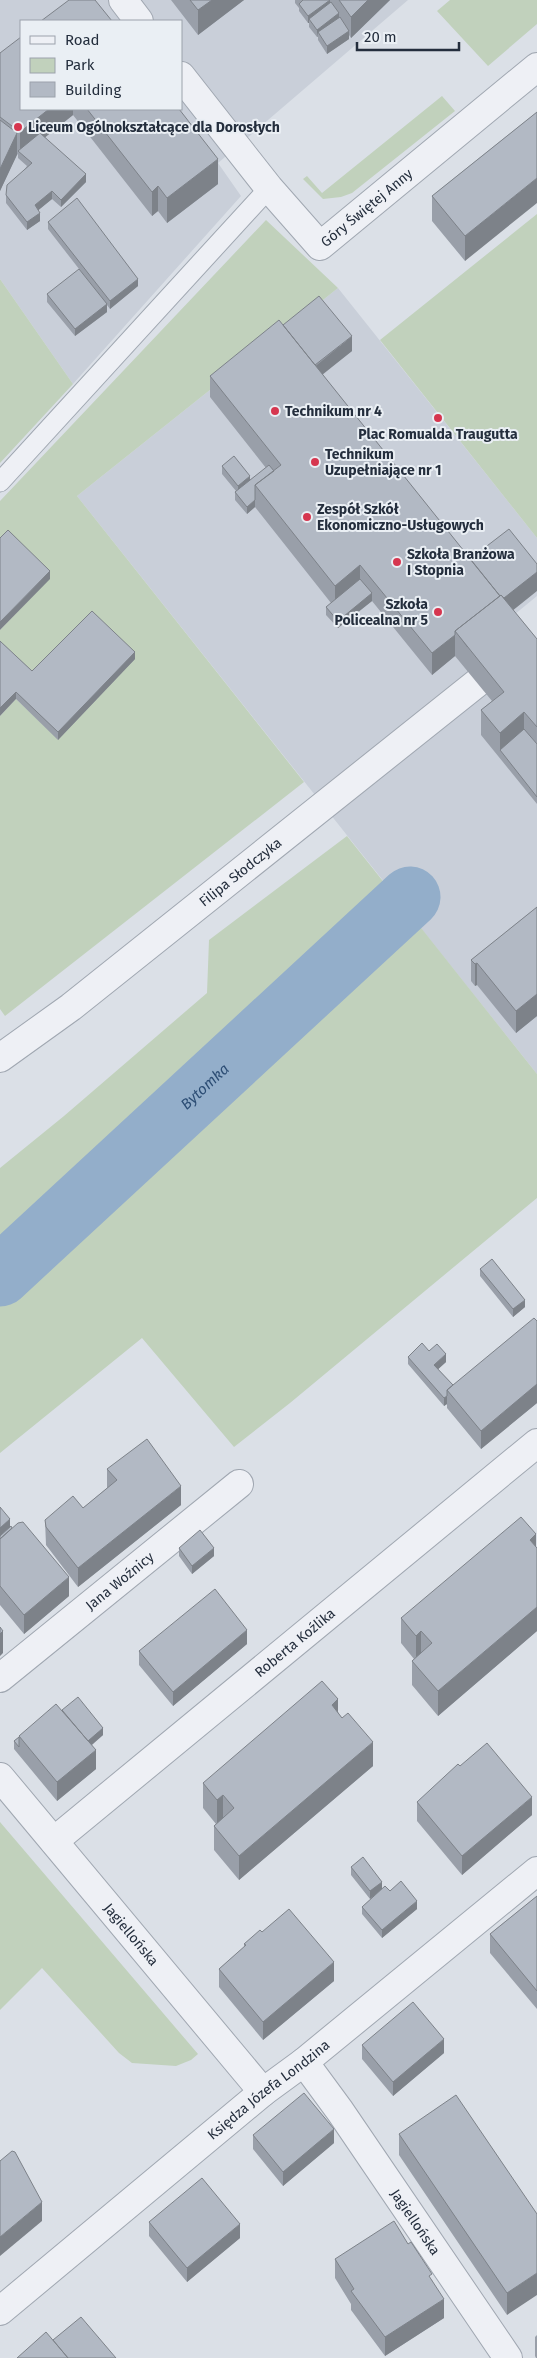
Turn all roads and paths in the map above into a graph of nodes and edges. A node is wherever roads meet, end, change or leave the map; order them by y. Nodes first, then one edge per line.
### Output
1 (123, 0) edge
2 (138, 20) edge
3 (537, 68) edge
4 (182, 77) edge
5 (269, 188) junction
6 (0, 482) edge
7 (477, 683) edge
8 (0, 1058) edge
9 (537, 1443) edge
10 (238, 1484) dead end
11 (0, 1678) edge
12 (0, 1777) edge
13 (54, 1841) junction
14 (537, 1871) edge
15 (304, 2062) junction
16 (263, 2092) junction
17 (0, 2311) edge
18 (508, 2358) edge

1 - 2 street
3 - 5 street, Góry Świętej Anny
4 - 5 street, Góry Świętej Anny
5 - 6 lane
7 - 8 street, Filipa Słodczyka
9 - 13 street, Roberta Koźlika
10 - 11 street, Jana Woźnicy
12 - 13 street, Jagiellońska
13 - 16 street, Jagiellońska
14 - 15 street, Księdza Józefa Londzina
15 - 16 street, Księdza Józefa Londzina
15 - 18 street, Jagiellońska
16 - 17 street, Księdza Józefa Londzina

